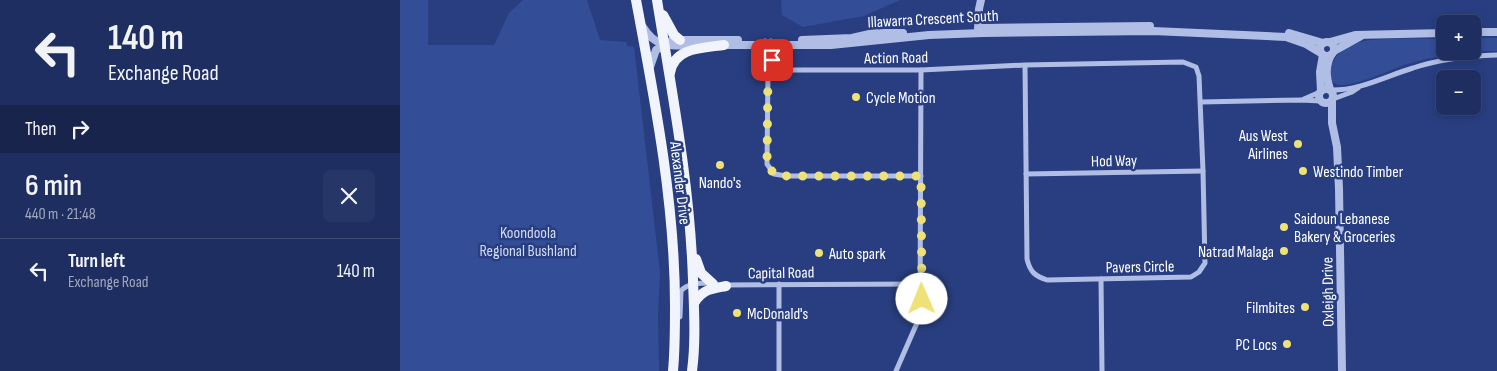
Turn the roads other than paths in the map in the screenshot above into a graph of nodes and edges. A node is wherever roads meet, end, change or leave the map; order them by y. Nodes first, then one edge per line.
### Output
1 (636, 0) edge
2 (657, 0) edge
3 (981, 0) edge
4 (640, 23) junction
5 (981, 31) junction
6 (1481, 32) edge
7 (1497, 32) edge
8 (1436, 33) edge
9 (1361, 36) junction
10 (680, 40) junction
11 (768, 43) junction
12 (1326, 43) junction
13 (664, 45) junction
14 (724, 45) junction
15 (1327, 54) junction
16 (1497, 55) edge
17 (1025, 65) junction
18 (649, 69) junction
19 (768, 70) junction
20 (920, 70) junction
21 (670, 78) junction
22 (1361, 86) junction
23 (1330, 90) junction
24 (1321, 91) junction
25 (1302, 100) junction
26 (1332, 100) junction
27 (1201, 102) junction
28 (1322, 102) junction
29 (1332, 123) junction
30 (1203, 171) junction
31 (1026, 174) junction
32 (921, 176) junction
33 (692, 246) junction
34 (1101, 279) junction
35 (713, 284) junction
36 (779, 284) junction
37 (921, 284) junction
38 (694, 285) junction
39 (726, 286) junction
40 (694, 303) junction
41 (674, 328) junction
42 (673, 371) edge
43 (692, 371) edge
44 (779, 371) edge
45 (896, 371) edge
46 (1102, 371) edge
47 (1342, 371) edge

1 - 4 main road, Alexander Drive
2 - 10 main road
2 - 13 main road, Alexander Drive
3 - 5 street
4 - 13 street
4 - 18 main road, Alexander Drive
5 - 11 street, Illawarra Crescent South
5 - 12 street, Illawarra Crescent South
5 - 15 street, Illawarra Crescent South
6 - 7 street
8 - 9 street
9 - 12 street
9 - 15 street
10 - 11 street, Illawarra Crescent South
10 - 13 street, Illawarra Crescent South
11 - 14 street, Illawarra Crescent South
11 - 19 street
12 - 15 street
12 - 15 street
13 - 14 street, Illawarra Crescent South
13 - 18 street
13 - 21 main road, Alexander Drive
14 - 21 main road
15 - 23 street
15 - 24 street
16 - 22 street
17 - 20 street, Action Road
17 - 27 street, Pavers Circle
17 - 31 street, Pavers Circle
18 - 41 main road, Alexander Drive
19 - 20 street, Action Road
19 - 32 street
20 - 32 street
21 - 33 main road, Alexander Drive
22 - 23 street
22 - 26 street
23 - 24 street
23 - 26 street
24 - 25 street
24 - 28 street
25 - 27 street
25 - 28 street
26 - 28 street
26 - 29 street, Oxleigh Drive
27 - 30 street, Pavers Circle
28 - 29 street, Oxleigh Drive
29 - 47 street, Oxleigh Drive
30 - 31 street, Hod Way
30 - 34 street, Pavers Circle
31 - 34 street, Pavers Circle
32 - 37 street
33 - 35 main road
33 - 38 main road, Alexander Drive
34 - 46 street
35 - 38 street, Capital Road
35 - 39 street, Capital Road
36 - 37 street, Capital Road
36 - 39 street, Capital Road
36 - 44 street
37 - 45 street
38 - 40 main road, Alexander Drive
38 - 41 street
39 - 40 main road
40 - 43 main road, Alexander Drive
41 - 42 main road, Alexander Drive

